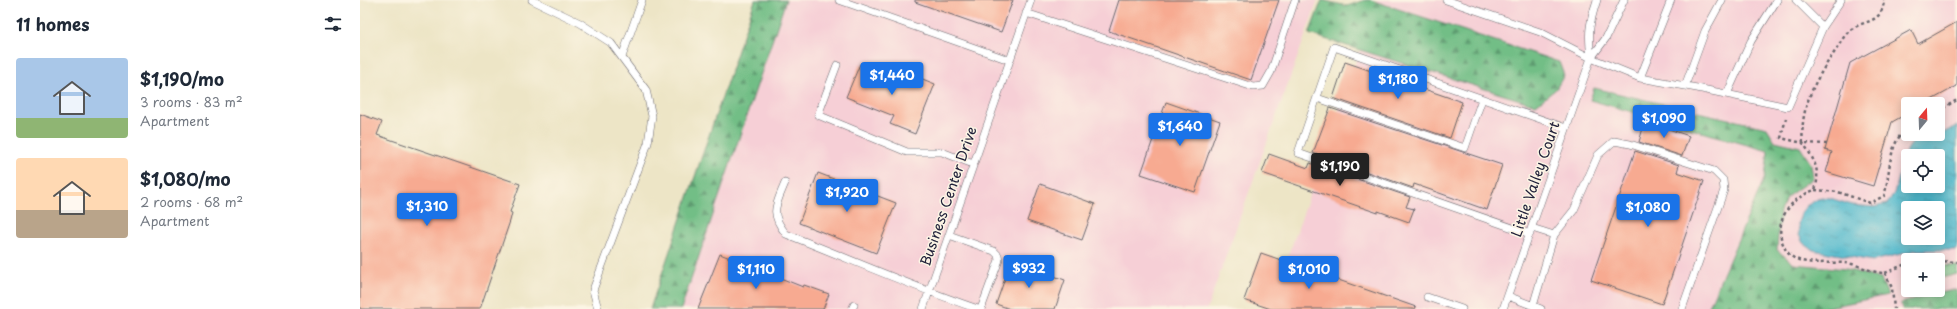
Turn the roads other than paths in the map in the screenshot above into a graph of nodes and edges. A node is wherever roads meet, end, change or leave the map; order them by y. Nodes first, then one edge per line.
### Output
1 (532, 0) edge
2 (642, 0) edge
3 (839, 0) edge
4 (1031, 0) edge
5 (1295, 0) edge
6 (1446, 0) edge
7 (1597, 0) edge
8 (1624, 0) edge
9 (1671, 0) edge
10 (1722, 0) edge
11 (1777, 0) edge
12 (1796, 0) edge
13 (1841, 0) edge
14 (1026, 13) junction
15 (1823, 27) junction
16 (622, 57) junction
17 (1591, 58) junction
18 (1009, 60) junction
19 (837, 65) dead end
20 (1640, 78) junction
21 (1685, 86) junction
22 (1727, 94) junction
23 (1317, 98) junction
24 (1482, 98) junction
25 (1566, 128) junction
26 (973, 164) junction
27 (785, 183) dead end
28 (1531, 231) junction
29 (948, 235) junction
30 (1554, 235) junction
31 (929, 292) junction
32 (1508, 296) junction
33 (1426, 297) dead end
34 (1533, 306) junction
35 (598, 309) edge
36 (923, 309) edge
37 (979, 309) edge
38 (1462, 309) edge
39 (1503, 309) edge
40 (1541, 309) edge
41 (1682, 309) edge

1 - 16 lane
2 - 16 lane
3 - 18 lane
4 - 14 lane, Business Center Drive
5 - 14 lane
6 - 17 lane
7 - 17 lane
8 - 17 lane
9 - 20 lane
10 - 21 lane
11 - 22 lane
12 - 15 lane
13 - 15 lane
14 - 18 lane, Business Center Drive
15 - 22 lane
16 - 35 lane
17 - 20 lane
17 - 25 lane, Little Valley Court
18 - 26 lane, Business Center Drive
19 - 26 lane
20 - 21 lane
21 - 22 lane
23 - 24 lane
23 - 24 lane
23 - 28 lane
24 - 25 lane
25 - 28 lane, Little Valley Court
26 - 29 lane, Business Center Drive
27 - 31 lane
28 - 30 lane
28 - 32 lane, Little Valley Court
29 - 31 lane, Business Center Drive
29 - 37 lane
30 - 34 lane
30 - 41 lane
31 - 36 lane, Business Center Drive
31 - 37 lane
32 - 34 lane
32 - 39 lane, Little Valley Court
33 - 38 lane
34 - 40 lane

